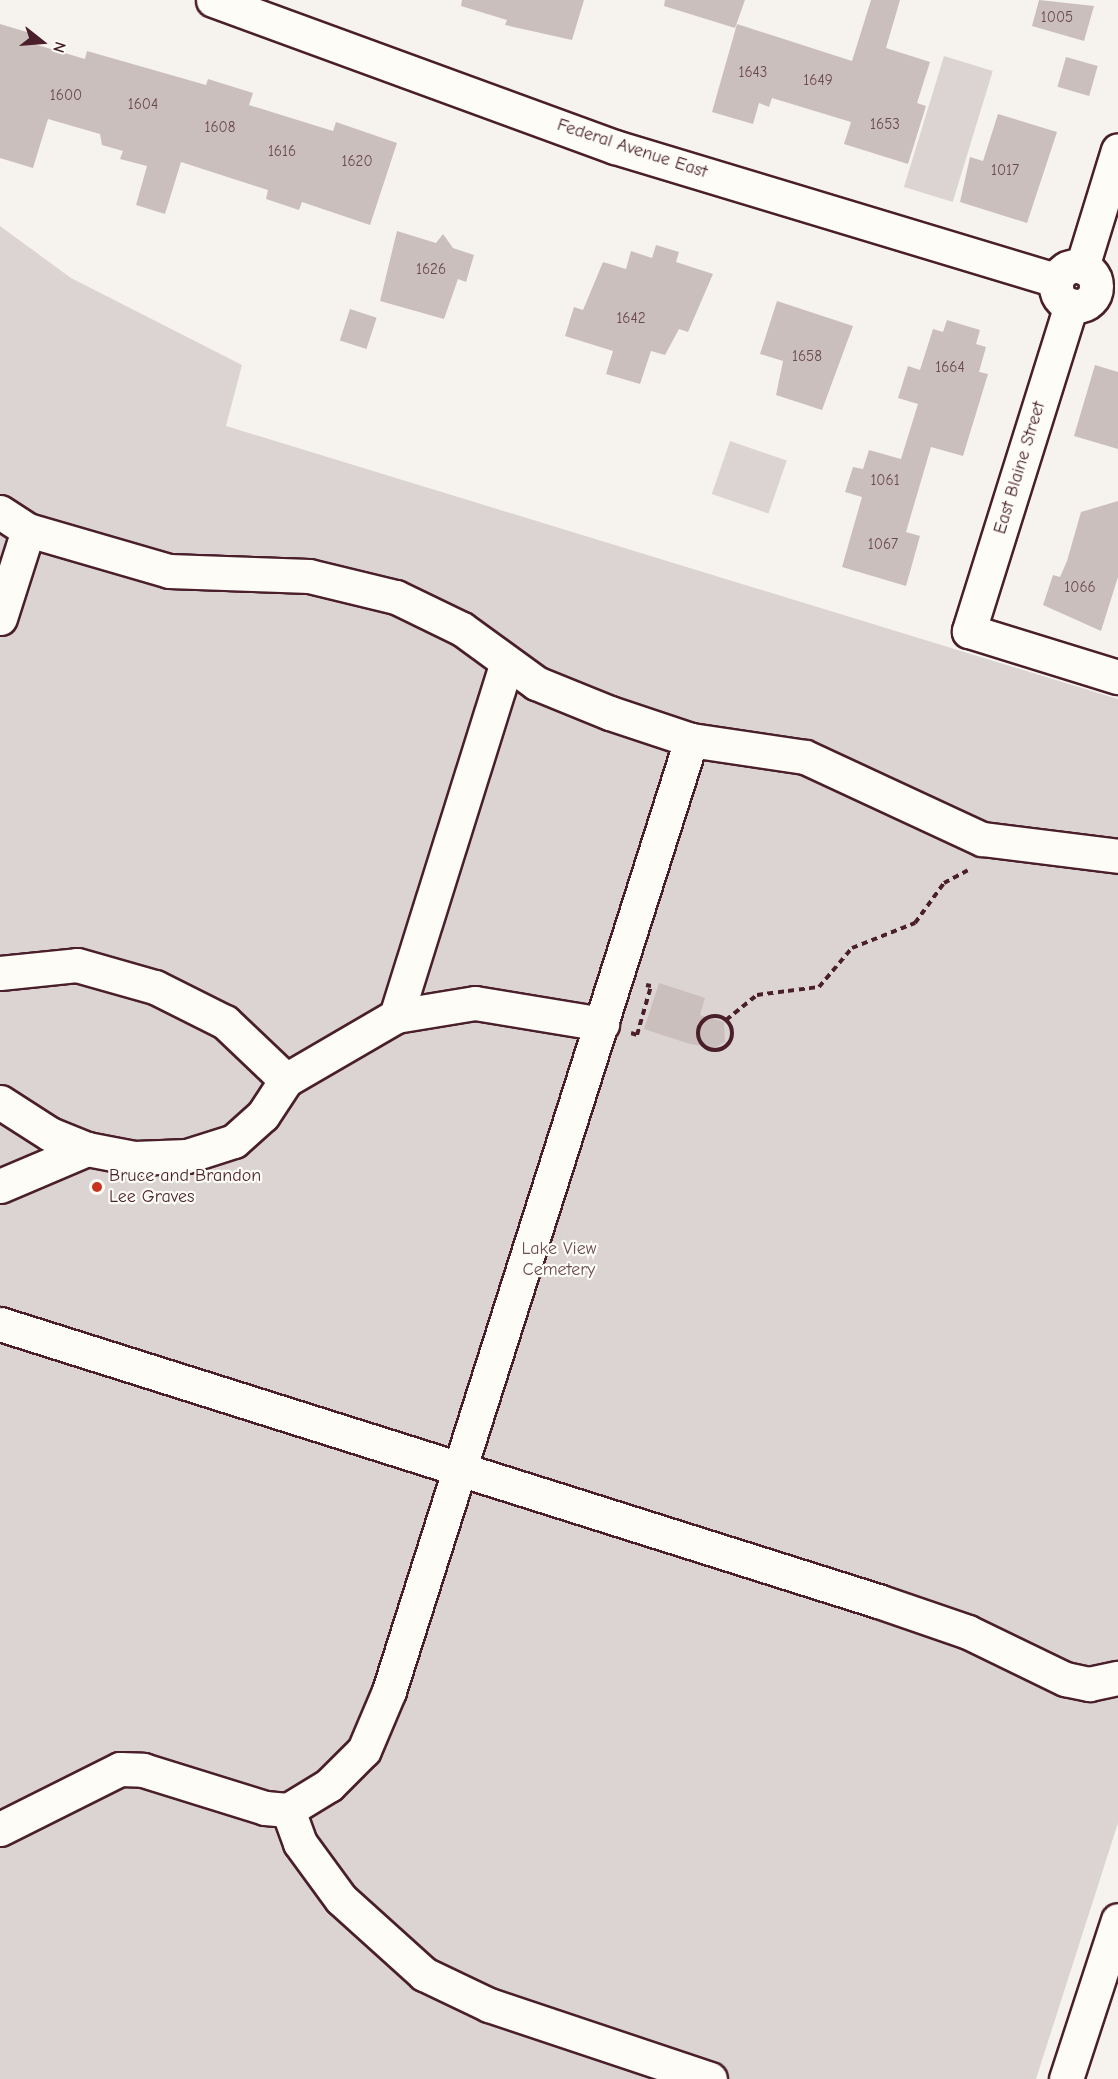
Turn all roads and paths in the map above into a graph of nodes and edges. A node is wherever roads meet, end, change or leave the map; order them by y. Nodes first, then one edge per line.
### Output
1 (213, 0) edge
2 (1118, 150) edge
3 (1084, 289) edge
4 (8, 518) edge
5 (0, 618) edge
6 (506, 665) junction
7 (1118, 677) edge
8 (691, 740) junction
9 (992, 841) junction
10 (1118, 856) edge
11 (0, 973) edge
12 (396, 1016) junction
13 (726, 1020) junction
14 (602, 1024) junction
15 (286, 1080) junction
16 (0, 1102) edge
17 (87, 1149) junction
18 (0, 1186) edge
19 (0, 1324) edge
20 (460, 1469) junction
21 (1118, 1678) edge
22 (288, 1810) junction
23 (0, 1828) edge
24 (1117, 1927) edge
25 (710, 2079) edge
26 (1066, 2079) edge

1 - 3 street, Federal Avenue East
2 - 3 street, East Blaine Street
3 - 7 street, East Blaine Street
4 - 5 street
4 - 6 street
6 - 8 street
6 - 12 street
8 - 9 street
8 - 14 street
9 - 10 street
9 - 13 path
11 - 15 street
12 - 14 street
12 - 15 street
13 - 13 path
14 - 20 street
15 - 17 street
16 - 17 street
17 - 18 street
19 - 20 street
20 - 21 street
20 - 22 street
22 - 23 street
22 - 25 street
24 - 26 street

